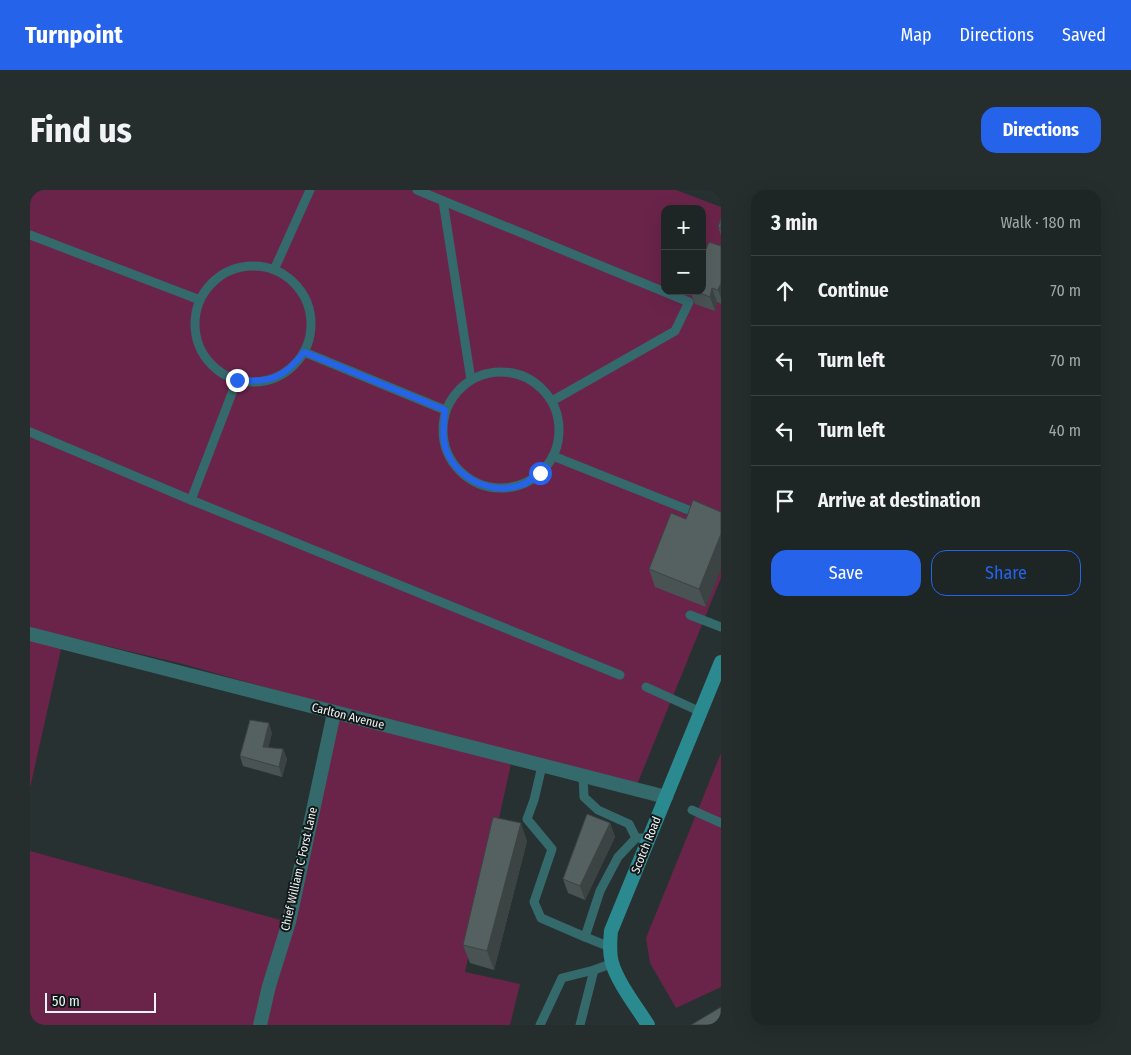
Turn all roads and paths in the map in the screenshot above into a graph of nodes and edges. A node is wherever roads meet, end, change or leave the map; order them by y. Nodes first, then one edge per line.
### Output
1 (310, 190) edge
2 (418, 190) edge
3 (443, 201) junction
4 (30, 235) edge
5 (274, 270) junction
6 (200, 300) junction
7 (304, 352) junction
8 (237, 380) junction
9 (471, 380) junction
10 (552, 401) junction
11 (445, 410) junction
12 (30, 432) edge
13 (552, 456) junction
14 (191, 500) junction
15 (721, 523) edge
16 (690, 615) dead end
17 (721, 627) edge
18 (30, 634) edge
19 (721, 662) edge
20 (620, 675) dead end
21 (646, 687) dead end
22 (701, 712) junction
23 (334, 713) junction
24 (542, 766) junction
25 (583, 776) junction
26 (666, 798) junction
27 (692, 810) dead end
28 (721, 823) edge
29 (642, 838) junction
30 (585, 937) junction
31 (610, 947) junction
32 (612, 963) junction
33 (594, 970) junction
34 (260, 1025) edge
35 (540, 1025) edge
36 (580, 1025) edge
37 (648, 1025) edge

1 - 5 lane
2 - 3 lane
3 - 9 lane
3 - 10 lane
4 - 6 lane
5 - 6 lane
5 - 7 lane
6 - 8 lane
7 - 8 lane
7 - 11 lane
8 - 14 lane
9 - 10 lane
9 - 11 lane
10 - 13 lane
11 - 13 lane
12 - 14 lane
13 - 15 lane
14 - 20 lane
16 - 17 lane
18 - 23 street, Carlton Avenue
19 - 22 main road, Scotch Road
21 - 22 lane
22 - 26 main road, Scotch Road
23 - 24 street, Carlton Avenue
23 - 34 street, Chief William C Forst Lane
24 - 25 street, Carlton Avenue
24 - 30 lane
25 - 26 street, Carlton Avenue
25 - 29 lane
26 - 29 main road, Scotch Road
27 - 28 lane
29 - 30 lane
29 - 31 main road, Scotch Road
30 - 31 lane
31 - 32 main road, Scotch Road
32 - 33 lane
32 - 37 main road, Scotch Road
33 - 35 lane
33 - 36 lane

